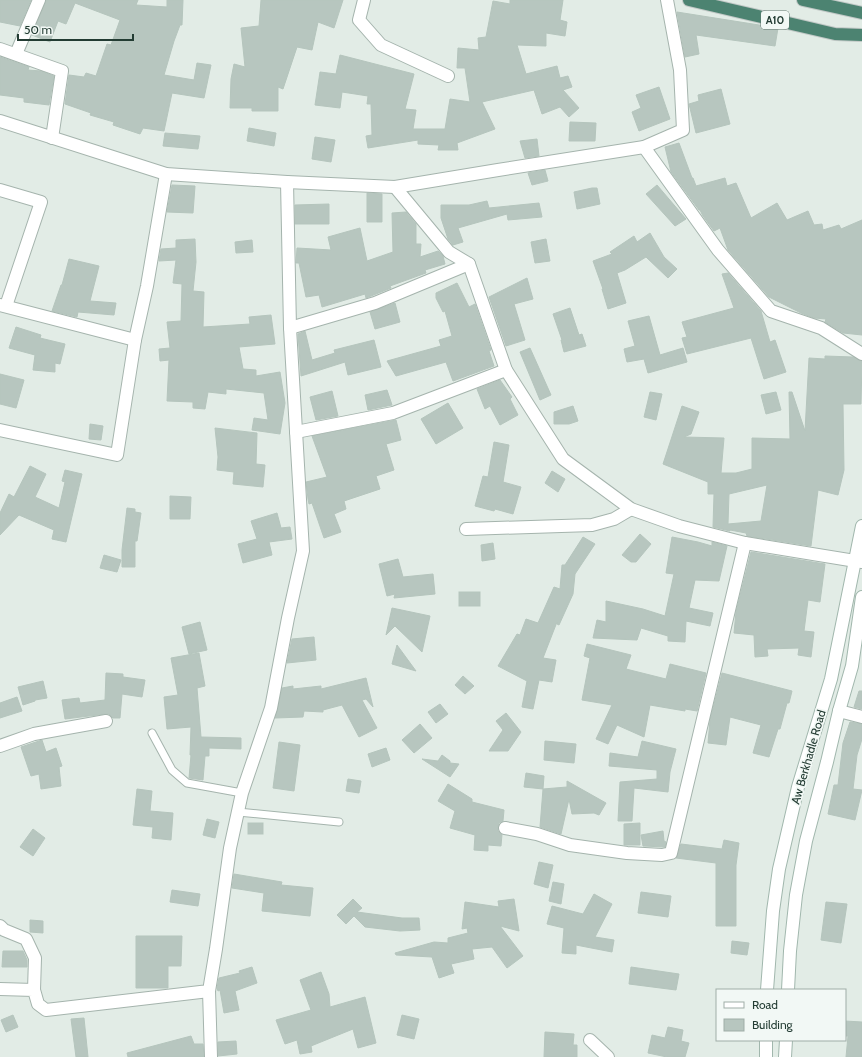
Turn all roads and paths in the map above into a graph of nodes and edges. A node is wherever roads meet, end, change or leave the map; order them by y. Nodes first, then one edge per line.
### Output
1 (39, 0) edge
2 (364, 0) edge
3 (667, 0) edge
4 (689, 0) edge
5 (803, 0) edge
6 (862, 13) edge
7 (862, 36) edge
8 (0, 49) edge
9 (16, 54) junction
10 (448, 76) dead end
11 (0, 121) edge
12 (52, 138) junction
13 (644, 148) junction
14 (166, 174) junction
15 (287, 182) junction
16 (394, 187) junction
17 (0, 190) edge
18 (470, 264) junction
19 (3, 306) edge
20 (290, 328) junction
21 (135, 340) junction
22 (862, 354) edge
23 (506, 370) junction
24 (0, 430) edge
25 (296, 432) junction
26 (631, 509) junction
27 (862, 526) edge
28 (466, 529) dead end
29 (745, 543) junction
30 (858, 562) edge
31 (846, 600) junction
32 (862, 602) edge
33 (839, 711) junction
34 (862, 717) edge
35 (106, 721) dead end
36 (152, 733) dead end
37 (0, 746) edge
38 (242, 793) junction
39 (238, 812) junction
40 (339, 822) dead end
41 (505, 828) dead end
42 (0, 926) edge
43 (0, 989) edge
44 (767, 989) edge
45 (788, 989) edge
46 (34, 990) junction
47 (209, 991) junction
48 (590, 1040) dead end
49 (766, 1041) edge
50 (786, 1041) edge
51 (211, 1057) edge
52 (608, 1057) edge
53 (766, 1057) edge
54 (785, 1057) edge

1 - 9 street
2 - 10 street
3 - 13 street
4 - 7 highway, A10
5 - 6 highway, A10
8 - 9 street
9 - 12 street
11 - 12 street
12 - 14 street
13 - 16 street
13 - 22 street
14 - 15 street
14 - 21 street
15 - 16 street
15 - 20 street
16 - 18 street
17 - 19 street
18 - 20 street
18 - 23 street
19 - 21 street
20 - 25 street
21 - 24 street
23 - 25 street
23 - 26 street
25 - 38 street
26 - 28 street
26 - 29 street
27 - 30 street, Aw Berkhadle Road
29 - 30 street
29 - 41 street
30 - 31 street, Aw Berkhadle Road
31 - 32 street
31 - 44 street, Aw Berkhadle Road
32 - 33 street, Aw Berkhadle Road
33 - 34 street
33 - 45 street, Aw Berkhadle Road
35 - 37 street
36 - 38 lane
38 - 39 street
39 - 40 lane
39 - 47 street
42 - 46 street
43 - 46 street
46 - 47 street
47 - 51 street
48 - 52 street
49 - 53 street
50 - 54 street

